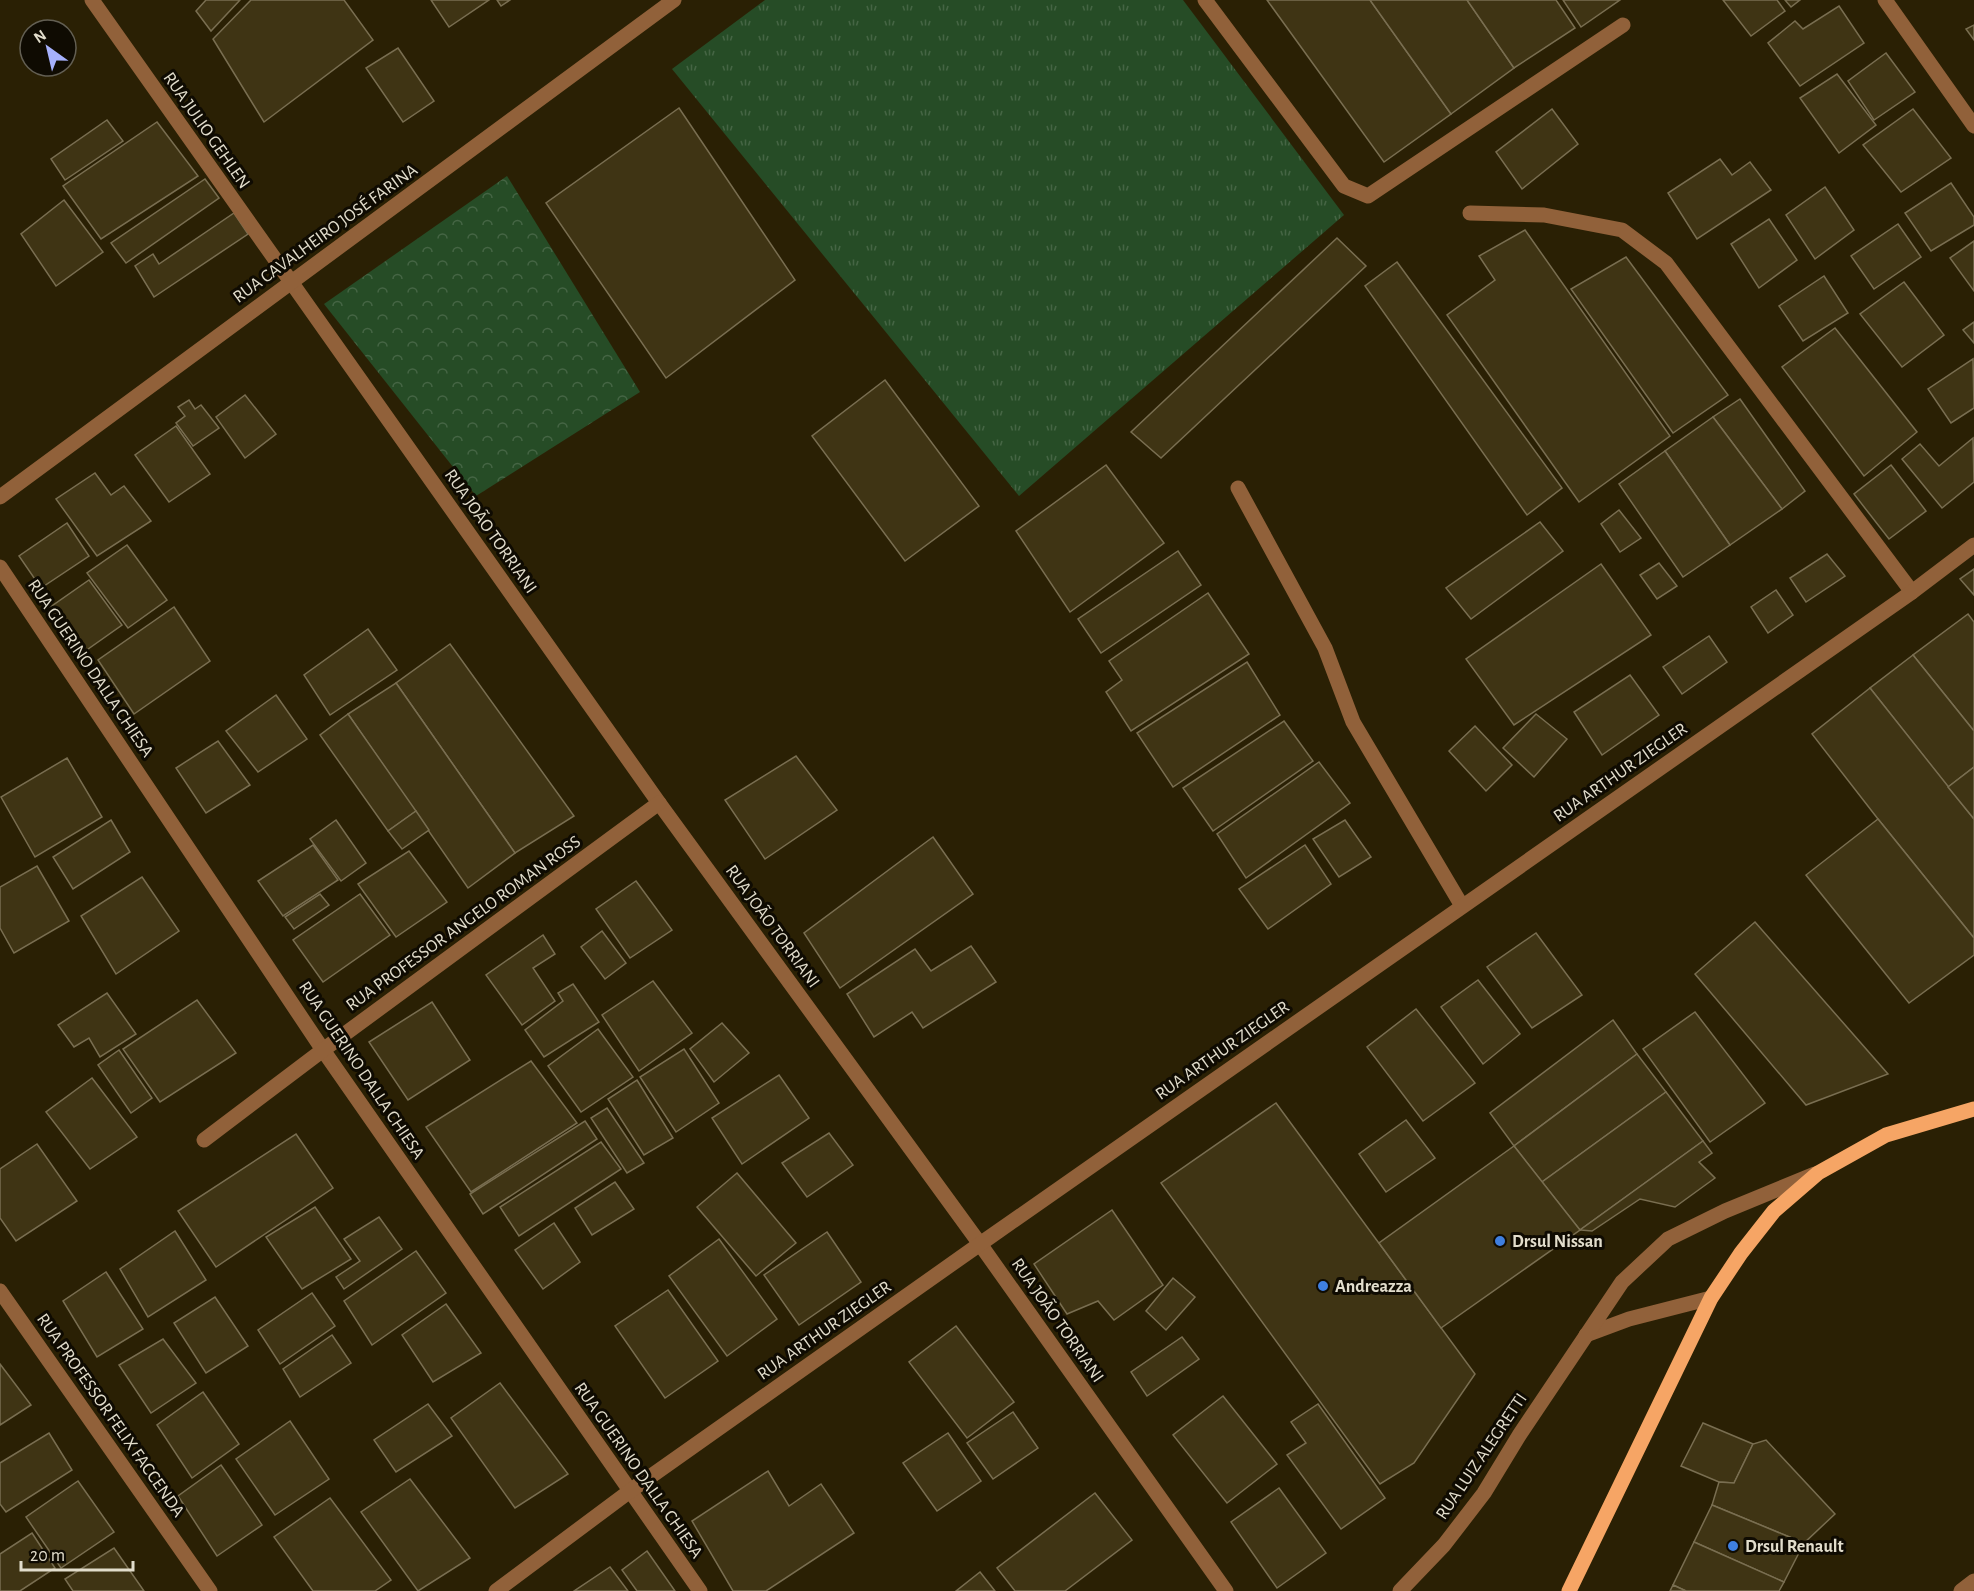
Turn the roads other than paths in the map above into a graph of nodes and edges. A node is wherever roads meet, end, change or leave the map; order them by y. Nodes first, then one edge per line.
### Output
1 (92, 0) edge
2 (674, 0) edge
3 (1205, 0) edge
4 (1885, 0) edge
5 (1623, 25) dead end
6 (1974, 126) edge
7 (1470, 213) dead end
8 (291, 283) junction
9 (1238, 488) dead end
10 (0, 497) edge
11 (1974, 545) edge
12 (0, 567) edge
13 (1912, 592) junction
14 (659, 803) junction
15 (1462, 906) junction
16 (323, 1050) junction
17 (1974, 1109) edge
18 (204, 1140) dead end
19 (1818, 1173) junction
20 (980, 1244) junction
21 (1, 1296) edge
22 (1711, 1298) junction
23 (1586, 1335) junction
24 (630, 1491) junction
25 (1974, 1581) edge
26 (210, 1591) edge
27 (496, 1591) edge
28 (700, 1591) edge
29 (1226, 1591) edge
30 (1400, 1591) edge
31 (1569, 1591) edge
32 (1961, 1591) edge

1 - 8 street, RUA JULIO GEHLEN
2 - 8 street, RUA CAVALHEIRO JOSÉ FARINA
3 - 5 street
4 - 6 street
7 - 13 street
8 - 10 street, RUA CAVALHEIRO JOSÉ FARINA
8 - 14 street, RUA JOÃO TORRIANI
9 - 15 street
11 - 13 street, RUA ARTHUR ZIEGLER
12 - 16 street, RUA GUERINO DALLA CHIESA
13 - 15 street, RUA ARTHUR ZIEGLER
14 - 16 street, RUA PROFESSOR ANGELO ROMAN ROSS
14 - 20 street, RUA JOÃO TORRIANI
15 - 20 street, RUA ARTHUR ZIEGLER
16 - 18 street, RUA PROFESSOR ANGELO ROMAN ROSS
16 - 24 street, RUA GUERINO DALLA CHIESA
17 - 19 main road
19 - 22 main road
19 - 23 street, RUA LUIZ ALEGRETTI
20 - 24 street, RUA ARTHUR ZIEGLER
20 - 29 street, RUA JOÃO TORRIANI
21 - 26 street, RUA PROFESSOR FELIX FACCENDA
22 - 23 street
22 - 31 main road
23 - 30 street, RUA LUIZ ALEGRETTI
24 - 27 street, RUA ARTHUR ZIEGLER
24 - 28 street, RUA GUERINO DALLA CHIESA
25 - 32 street

